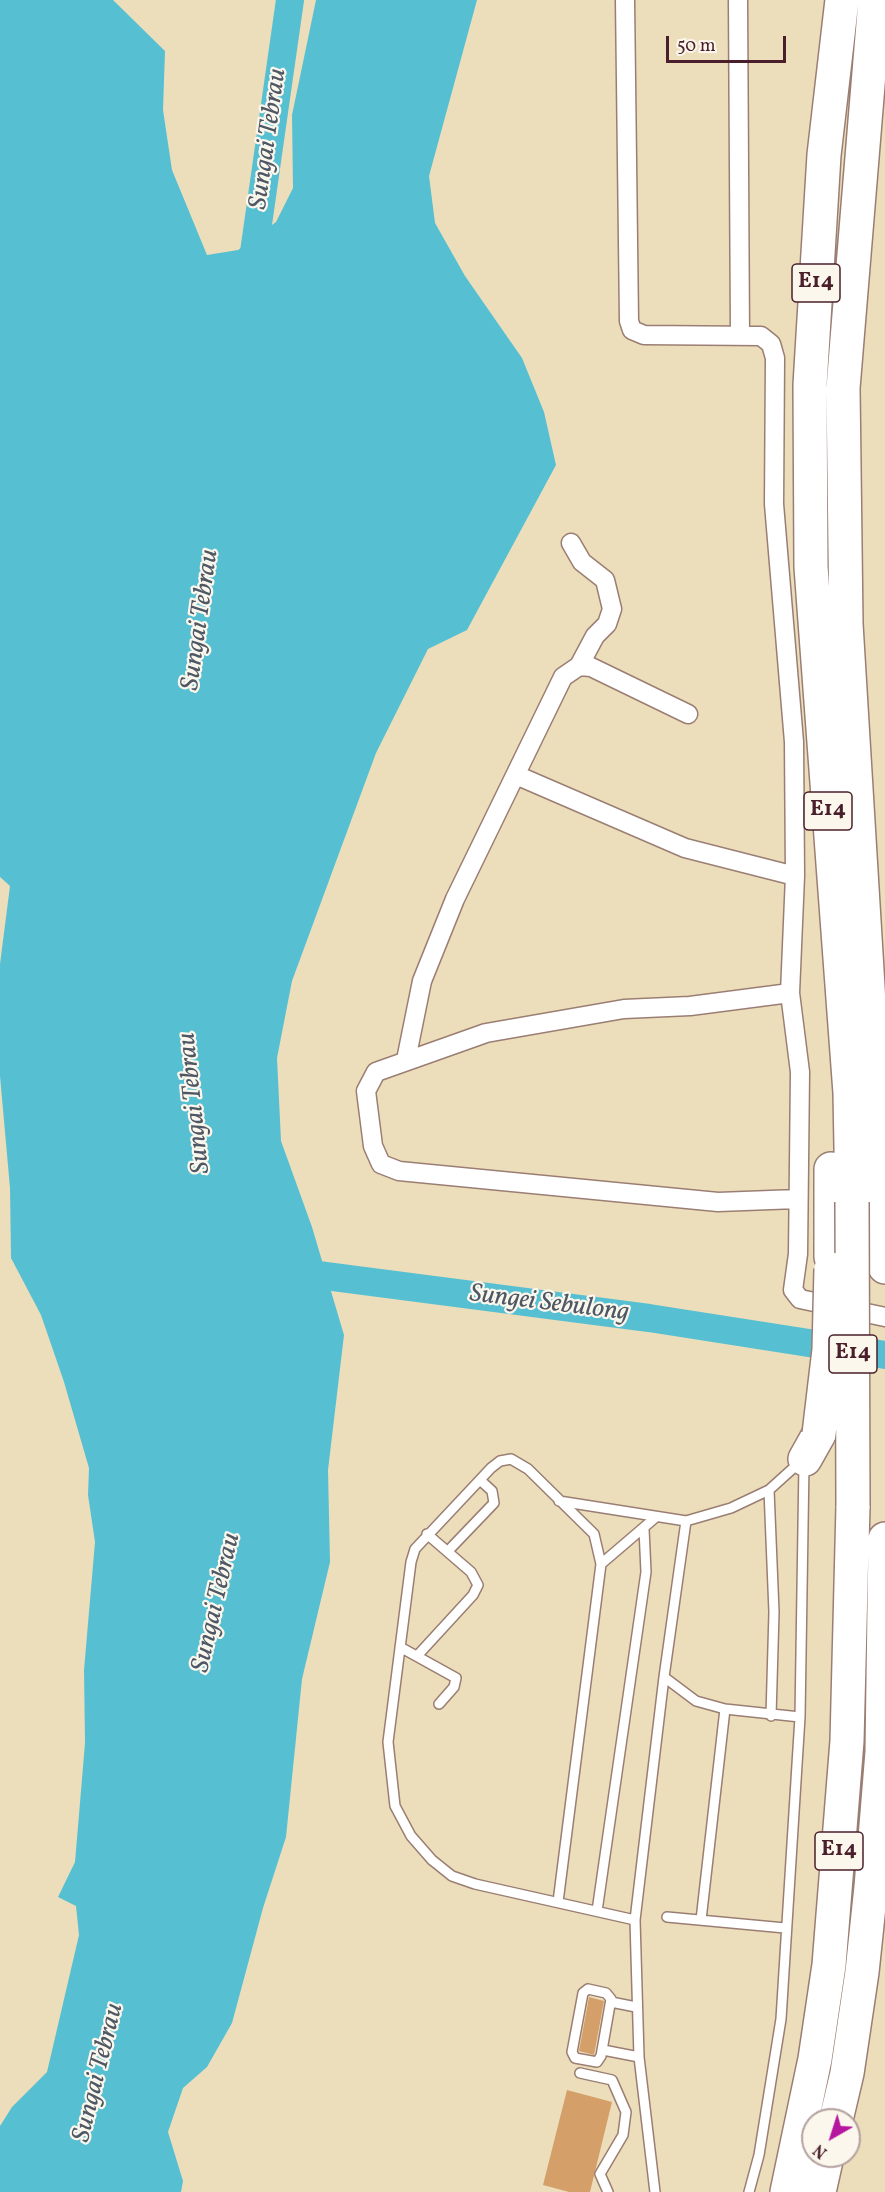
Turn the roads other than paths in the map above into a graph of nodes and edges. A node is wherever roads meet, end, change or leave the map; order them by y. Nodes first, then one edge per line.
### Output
1 (625, 0) edge
2 (738, 0) edge
3 (842, 0) edge
4 (875, 0) edge
5 (740, 335) junction
6 (571, 543) dead end
7 (831, 629) junction
8 (579, 666) junction
9 (688, 714) dead end
10 (516, 775) junction
11 (795, 876) junction
12 (841, 988) junction
13 (790, 993) junction
14 (406, 1060) junction
15 (797, 1198) junction
16 (885, 1267) edge
17 (885, 1317) edge
18 (812, 1447) junction
19 (480, 1480) junction
20 (770, 1490) junction
21 (558, 1501) junction
22 (656, 1517) junction
23 (686, 1521) junction
24 (644, 1529) junction
25 (427, 1534) junction
26 (885, 1539) edge
27 (448, 1551) junction
28 (601, 1564) junction
29 (400, 1647) junction
30 (417, 1656) junction
31 (664, 1677) junction
32 (439, 1704) dead end
33 (725, 1710) junction
34 (771, 1716) junction
35 (800, 1717) junction
36 (558, 1902) junction
37 (597, 1911) junction
38 (668, 1917) dead end
39 (635, 1920) junction
40 (701, 1920) junction
41 (785, 1928) junction
42 (611, 2002) junction
43 (636, 2007) junction
44 (603, 2050) junction
45 (639, 2057) junction
46 (579, 2073) dead end
47 (839, 2108) edge
48 (824, 2168) edge
49 (608, 2192) edge
50 (655, 2192) edge
51 (749, 2192) edge
52 (787, 2192) edge
53 (819, 2192) edge

1 - 5 street
2 - 5 street
3 - 7 highway, E14
4 - 7 highway, E14
5 - 11 street
6 - 8 street
7 - 12 highway, E14
7 - 16 highway, E14
8 - 9 street
8 - 10 street
10 - 11 street
10 - 14 street
11 - 13 street
12 - 18 highway, bridge
12 - 52 highway, E14, bridge
13 - 14 street
13 - 15 street
14 - 15 street
15 - 17 street
18 - 20 lane
18 - 35 lane
19 - 21 lane
19 - 25 lane
19 - 27 lane
20 - 23 lane
20 - 34 lane
21 - 22 lane
21 - 28 lane
22 - 23 lane
22 - 24 lane
23 - 31 lane
24 - 28 lane
24 - 37 lane
25 - 27 lane
25 - 29 lane
26 - 47 highway, E14
27 - 30 lane
28 - 36 lane
29 - 30 lane
29 - 36 lane
30 - 32 lane
31 - 33 lane
31 - 39 lane
33 - 34 lane
33 - 40 lane
34 - 35 lane
35 - 41 lane
36 - 37 lane
37 - 39 lane
38 - 40 lane
39 - 43 lane
40 - 41 lane
41 - 51 lane
42 - 43 lane
42 - 44 lane
42 - 44 lane
43 - 45 lane
44 - 45 lane
45 - 50 lane
46 - 49 lane
48 - 53 highway

